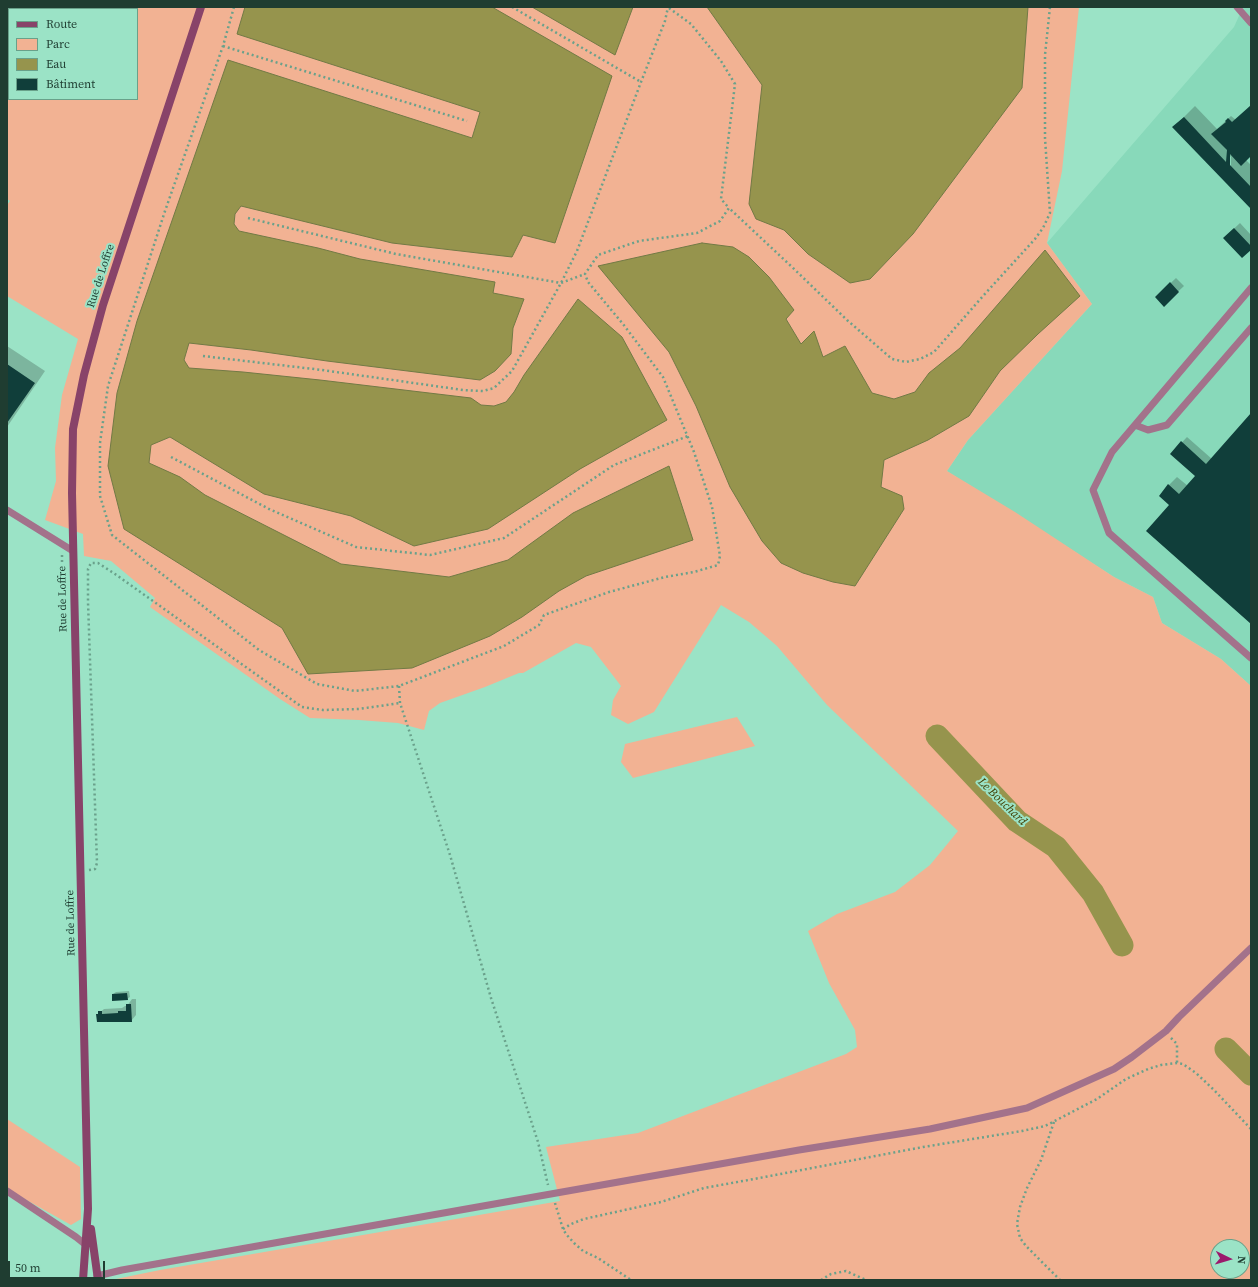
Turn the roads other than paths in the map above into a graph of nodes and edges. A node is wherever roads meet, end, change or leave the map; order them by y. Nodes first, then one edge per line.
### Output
1 (201, 7) edge
2 (1237, 7) edge
3 (1251, 23) edge
4 (1251, 288) edge
5 (1251, 328) edge
6 (1135, 424) junction
7 (7, 510) edge
8 (73, 551) junction
9 (1251, 658) edge
10 (1251, 948) edge
11 (7, 1191) edge
12 (88, 1209) junction
13 (86, 1245) junction
14 (98, 1278) edge
15 (83, 1280) edge

1 - 8 main road, Rue de Loffre
2 - 3 lane
4 - 6 lane
5 - 6 lane
6 - 9 lane
7 - 8 lane
8 - 12 main road, Rue de Loffre
10 - 14 lane
11 - 13 lane
12 - 13 main road, Rue de Loffre
12 - 14 main road, Rue de Loffre
13 - 15 main road, Rue de Loffre

